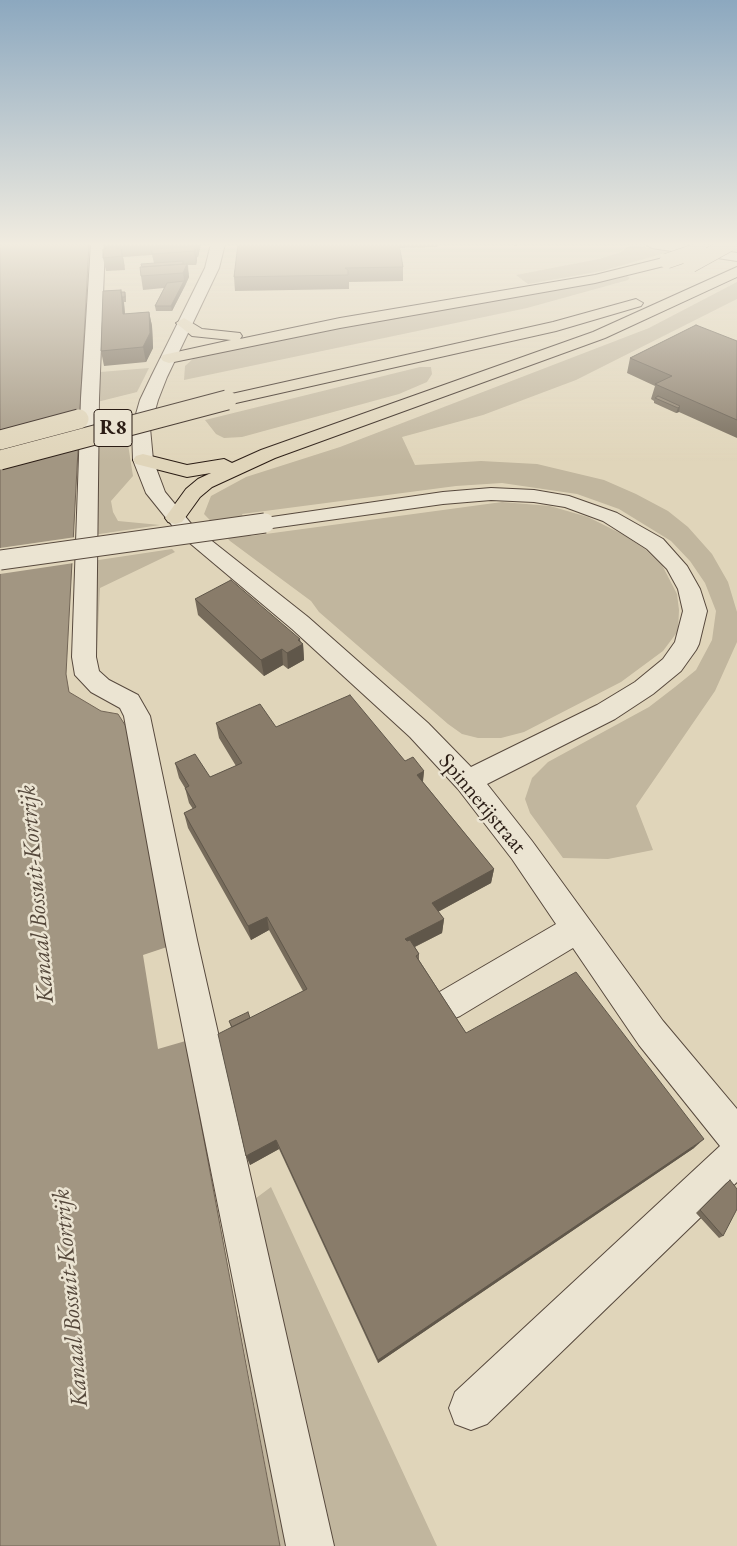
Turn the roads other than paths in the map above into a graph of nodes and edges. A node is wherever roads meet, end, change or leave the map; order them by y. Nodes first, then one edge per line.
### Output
1 (94, 316) edge
2 (187, 316) edge
3 (380, 316) edge
4 (591, 316) edge
5 (641, 316) edge
6 (523, 317) dead end
7 (184, 322) junction
8 (340, 323) junction
9 (452, 333) dead end
10 (169, 358) junction
11 (174, 394) dead end
12 (127, 406) dead end
13 (109, 411) dead end
14 (0, 440) edge
15 (268, 454) junction
16 (0, 460) edge
17 (143, 460) junction
18 (175, 518) junction
19 (0, 560) edge
20 (468, 781) junction
21 (577, 929) junction
22 (448, 1005) edge
23 (737, 1138) edge
24 (737, 1156) edge
25 (471, 1408) dead end
26 (310, 1546) edge

1 - 26 street
2 - 7 street, Spinnerijstraat
3 - 8 highway, bridge
4 - 16 highway, R8, bridge
5 - 15 highway
6 - 9 highway
7 - 8 highway
7 - 10 street, Spinnerijstraat
8 - 10 highway
10 - 17 street, Spinnerijstraat
11 - 12 highway, R8
13 - 14 highway, R8, bridge
15 - 17 highway
15 - 18 highway
17 - 18 street, Spinnerijstraat
18 - 20 street, Spinnerijstraat
19 - 20 street, bridge
20 - 21 street, Spinnerijstraat
21 - 22 street
21 - 23 street, Spinnerijstraat
24 - 25 street

